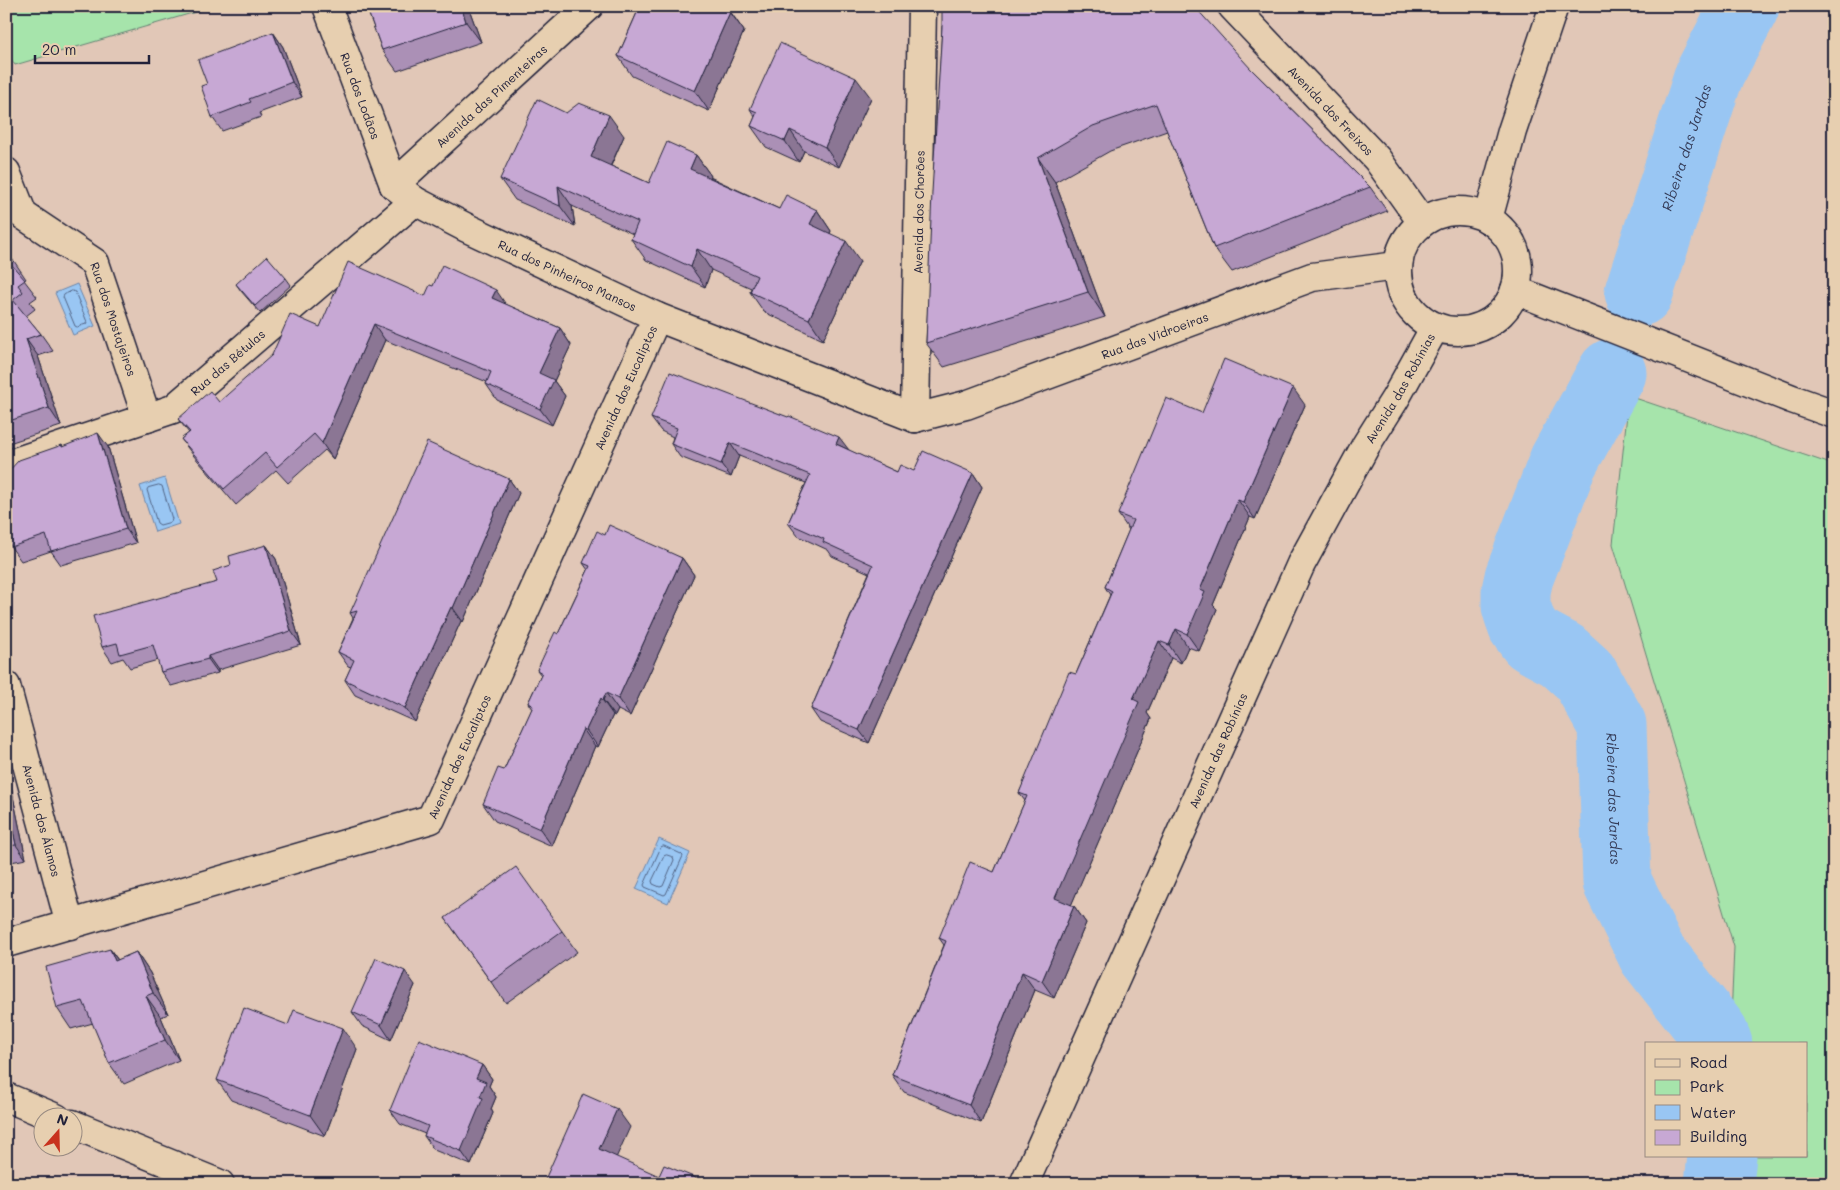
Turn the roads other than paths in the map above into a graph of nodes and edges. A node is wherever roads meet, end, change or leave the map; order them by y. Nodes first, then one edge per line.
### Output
1 (327, 6) edge
2 (589, 6) edge
3 (922, 6) edge
4 (1232, 6) edge
5 (1554, 6) edge
6 (6, 172) edge
7 (394, 185) junction
8 (415, 202) junction
9 (1488, 219) junction
10 (1422, 222) junction
11 (1397, 266) junction
12 (1515, 290) junction
13 (658, 317) junction
14 (1435, 327) junction
15 (1834, 414) edge
16 (146, 418) junction
17 (915, 418) junction
18 (6, 465) edge
19 (6, 686) edge
20 (70, 925) junction
21 (6, 943) edge
22 (6, 1097) edge
23 (32, 1108) edge
24 (82, 1128) edge
25 (220, 1184) edge
26 (1024, 1184) edge

1 - 7 street, Rua dos Lodãos
2 - 7 street, Avenida das Pimenteiras
3 - 17 street, Avenida dos Chorões
4 - 10 street, Avenida dos Freixos
5 - 9 street
6 - 16 street, Rua dos Mostajeiros
7 - 8 street, Rua dos Pinheiros Mansos
8 - 13 street, Rua dos Pinheiros Mansos
8 - 16 street, Rua das Bétulas
9 - 10 street
9 - 12 street
10 - 11 street
11 - 14 street
11 - 17 street, Rua das Vidroeiras
12 - 14 street
12 - 15 street
13 - 17 street, Rua dos Pinheiros Mansos
13 - 20 street, Avenida dos Eucaliptos
14 - 26 street, Avenida das Robínias
16 - 18 street, Rua das Bétulas
19 - 20 street, Avenida dos Álamos
20 - 21 street, Avenida dos Eucaliptos
22 - 23 street
24 - 25 street

